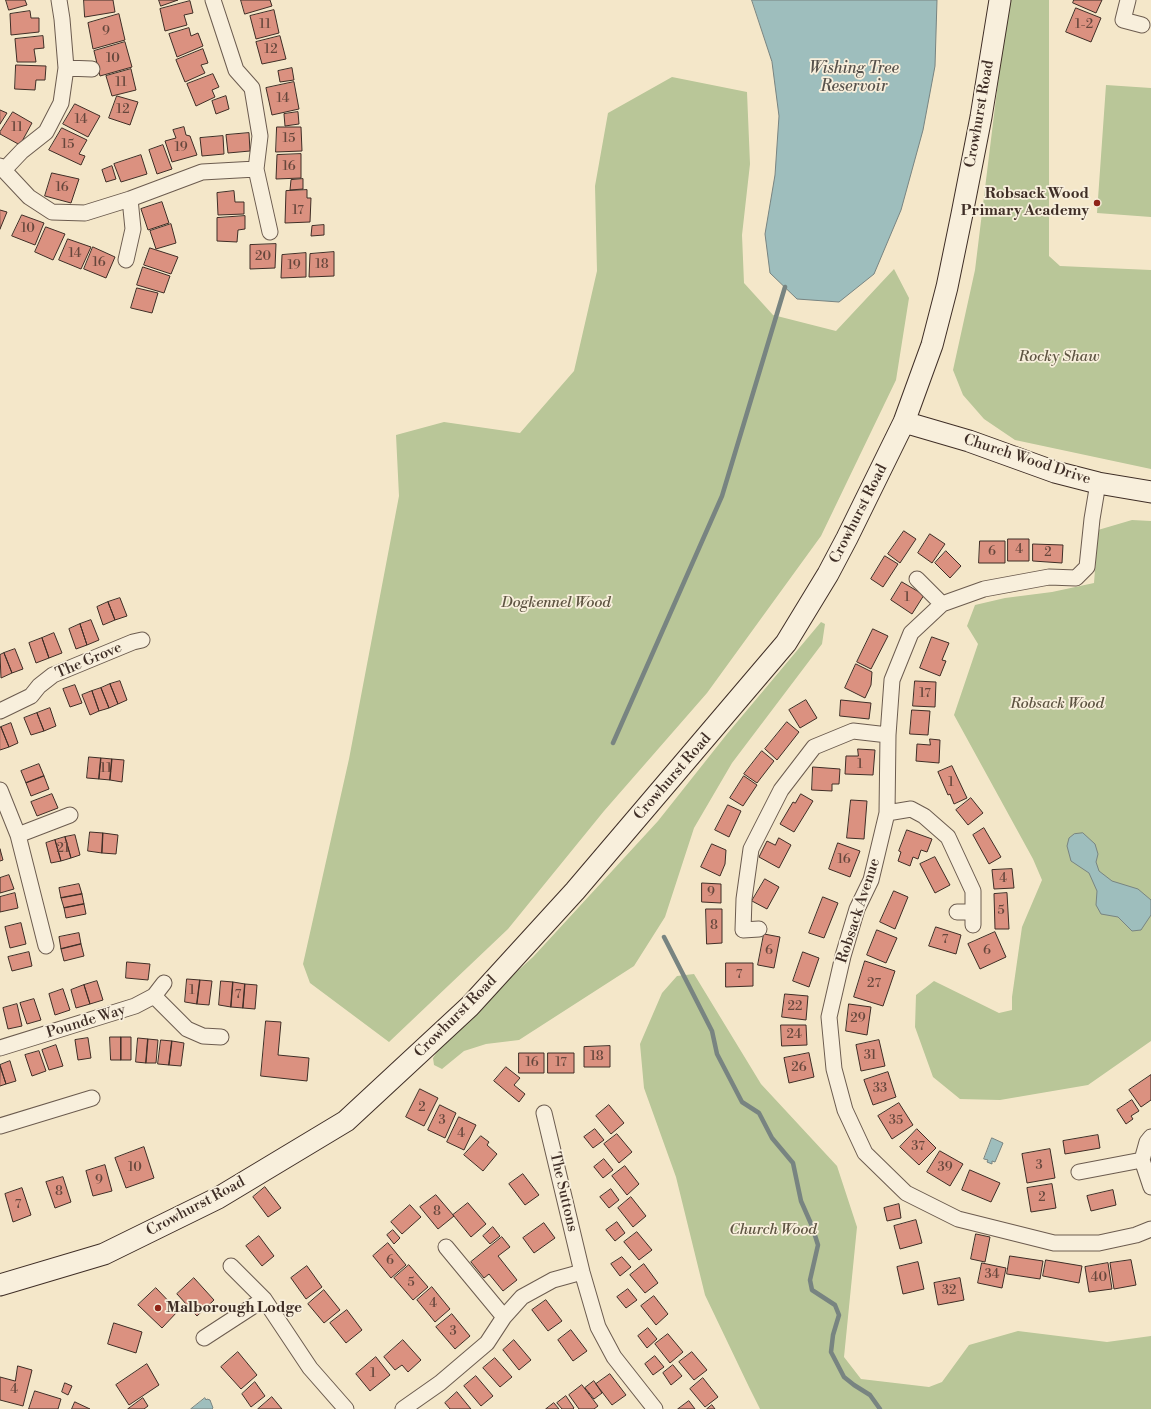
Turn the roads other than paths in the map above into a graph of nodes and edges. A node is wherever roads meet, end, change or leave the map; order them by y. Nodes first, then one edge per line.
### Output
1 (59, 0) edge
2 (213, 0) edge
3 (1000, 0) edge
4 (1128, 0) edge
5 (1142, 25) dead end
6 (66, 68) junction
7 (92, 69) dead end
8 (2, 168) edge
9 (256, 169) junction
10 (130, 199) junction
11 (270, 232) dead end
12 (126, 260) dead end
13 (904, 422) junction
14 (1098, 483) junction
15 (1151, 492) edge
16 (917, 579) dead end
17 (942, 604) junction
18 (142, 640) dead end
19 (0, 711) edge
20 (888, 735) junction
21 (0, 790) edge
22 (887, 813) junction
23 (70, 815) dead end
24 (18, 835) junction
25 (957, 912) dead end
26 (759, 929) dead end
27 (46, 946) dead end
28 (164, 983) dead end
29 (154, 996) junction
30 (221, 1037) dead end
31 (0, 1048) edge
32 (92, 1098) dead end
33 (544, 1113) dead end
34 (0, 1126) edge
35 (1151, 1137) edge
36 (1142, 1160) junction
37 (1079, 1172) dead end
38 (1151, 1187) edge
39 (1151, 1229) edge
40 (446, 1247) dead end
41 (231, 1266) dead end
42 (582, 1272) junction
43 (0, 1285) edge
44 (264, 1299) junction
45 (504, 1317) junction
46 (204, 1338) dead end
47 (651, 1407) edge
48 (346, 1409) edge
49 (403, 1409) edge

1 - 6 street
2 - 9 street
3 - 13 main road, Crowhurst Road
4 - 5 street
6 - 7 street
6 - 8 street
8 - 10 street
9 - 10 street
9 - 11 street
10 - 12 street
13 - 14 main road, Church Wood Drive
13 - 43 main road, Crowhurst Road
14 - 15 main road, Church Wood Drive
14 - 17 street, Robsack Avenue
16 - 17 street
17 - 20 street, Robsack Avenue
18 - 19 street, The Grove
20 - 22 street, Robsack Avenue
20 - 26 street
21 - 24 street
22 - 25 street
22 - 39 street, Robsack Avenue
23 - 24 street
24 - 27 street
28 - 29 street, Pounde Way
29 - 30 street
29 - 31 street, Pounde Way
32 - 34 street
33 - 42 street, The Suttons
35 - 36 street
36 - 37 street
36 - 38 street
40 - 45 street
41 - 44 street
42 - 45 street
42 - 47 street, The Suttons
44 - 46 street
44 - 48 street
45 - 49 street

